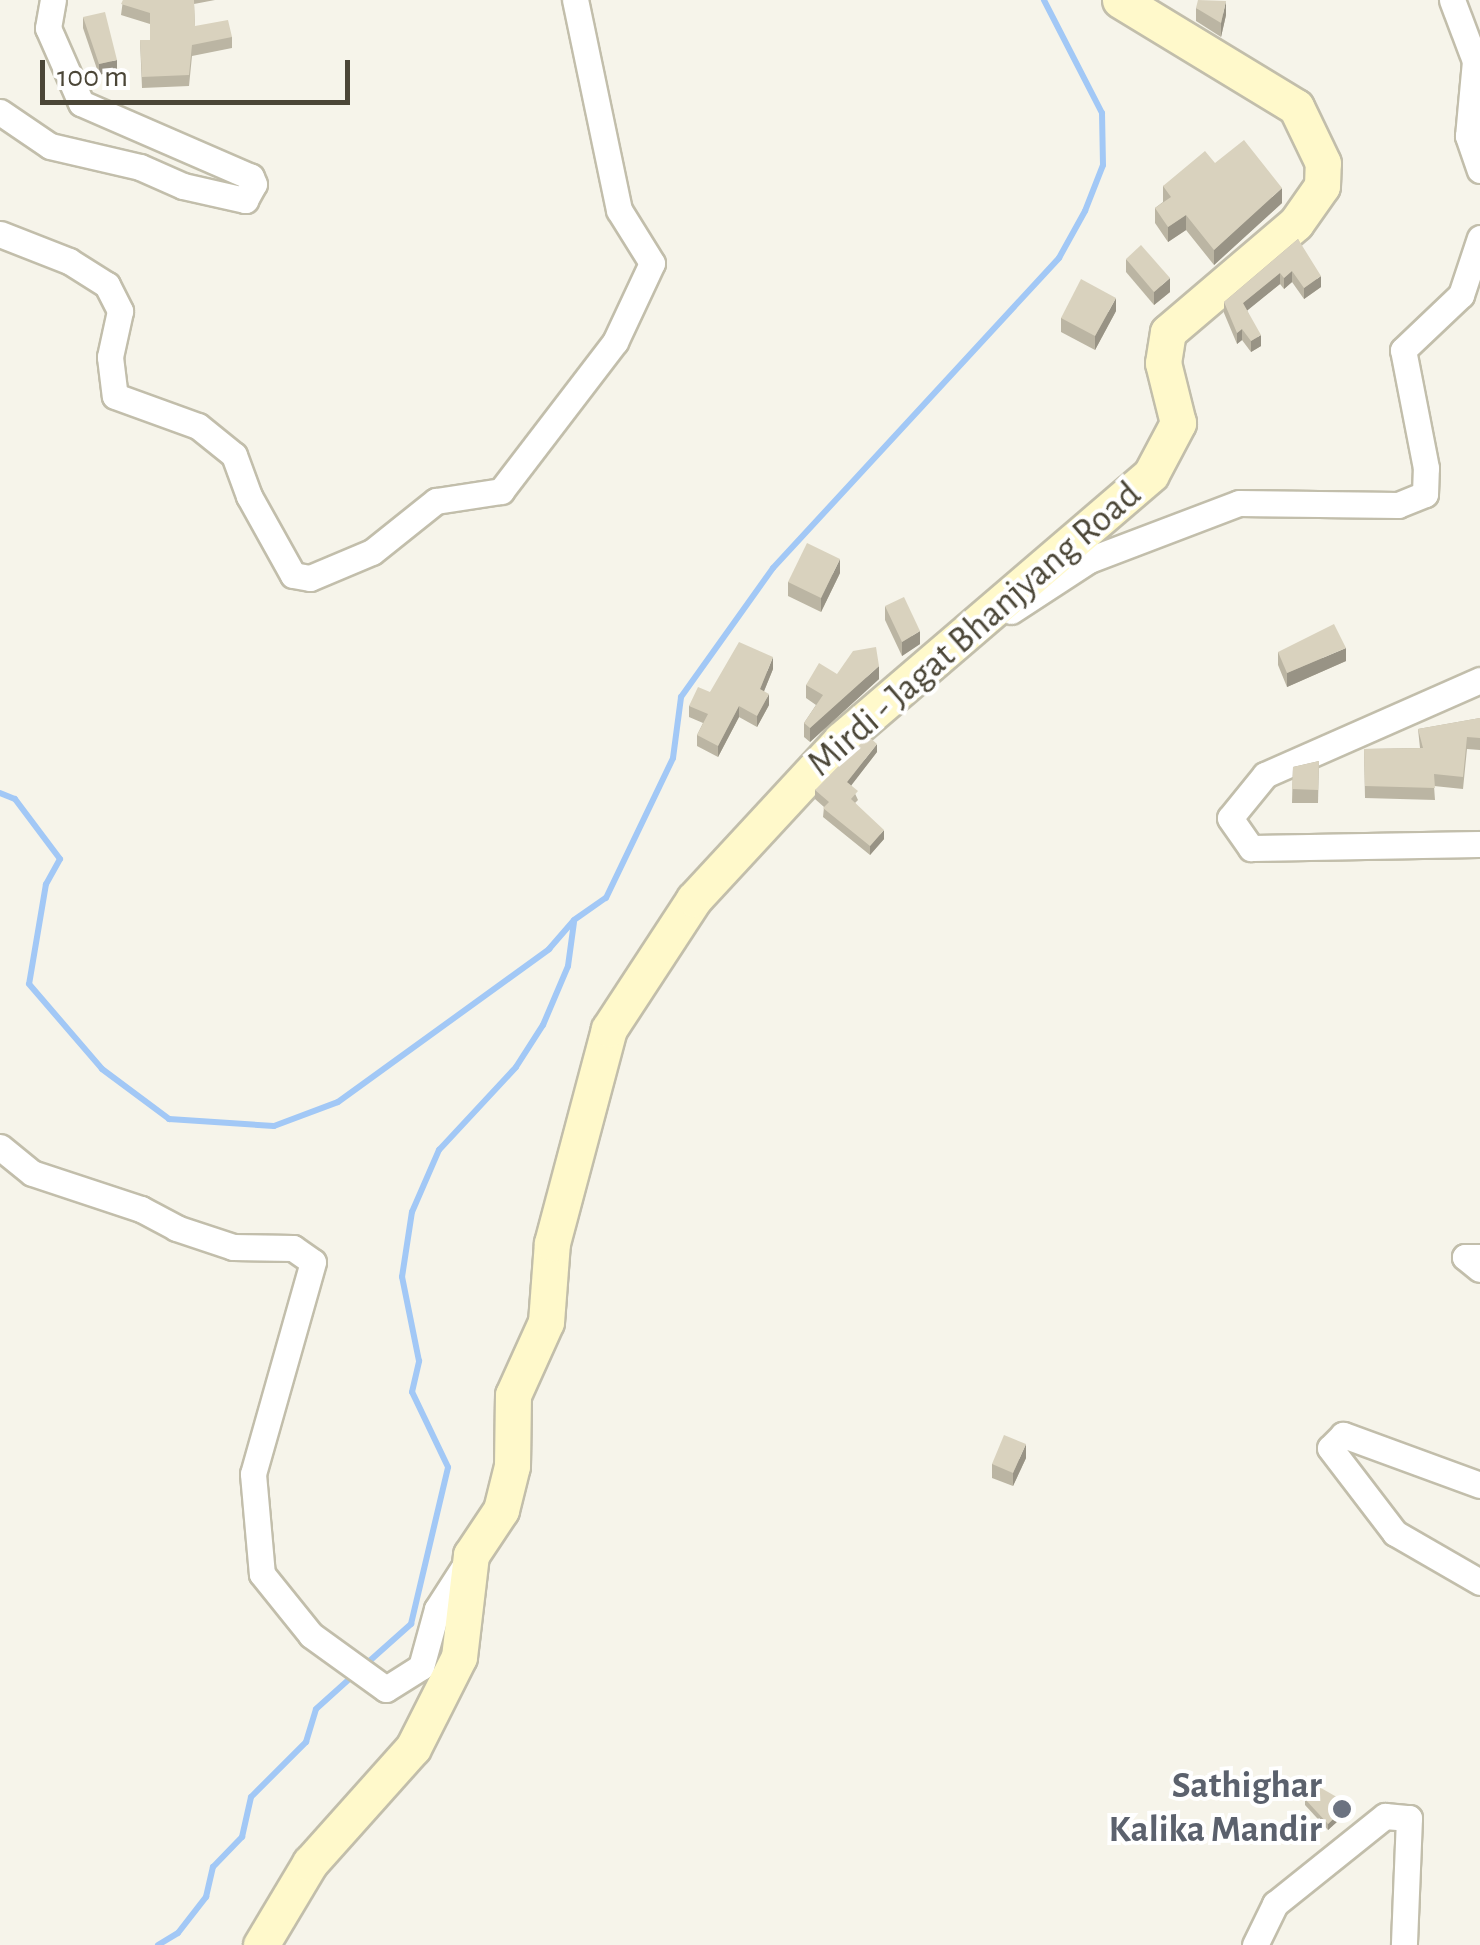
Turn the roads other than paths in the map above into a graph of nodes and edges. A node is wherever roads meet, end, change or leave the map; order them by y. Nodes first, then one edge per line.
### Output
1 (53, 0) edge
2 (575, 0) edge
3 (1120, 0) edge
4 (1452, 0) edge
5 (0, 112) edge
6 (1480, 112) edge
7 (1468, 136) junction
8 (1480, 170) edge
9 (0, 234) edge
10 (1480, 238) edge
11 (932, 663) junction
12 (1480, 680) edge
13 (1480, 844) edge
14 (0, 1147) edge
15 (1480, 1257) edge
16 (1480, 1270) edge
17 (1480, 1485) edge
18 (472, 1556) junction
19 (1480, 1582) edge
20 (261, 1945) edge
21 (1255, 1945) edge
22 (1404, 1945) edge

1 - 5 street
2 - 9 street
3 - 11 street, Mirdi - Jagat Bhanjyang Road
4 - 7 street
6 - 7 street
7 - 8 street
10 - 11 street
11 - 18 street, Mirdi - Jagat Bhanjyang Road
12 - 13 street
14 - 18 street
15 - 16 street
17 - 19 street
18 - 20 street, Mirdi - Jagat Bhanjyang Road
21 - 22 street

